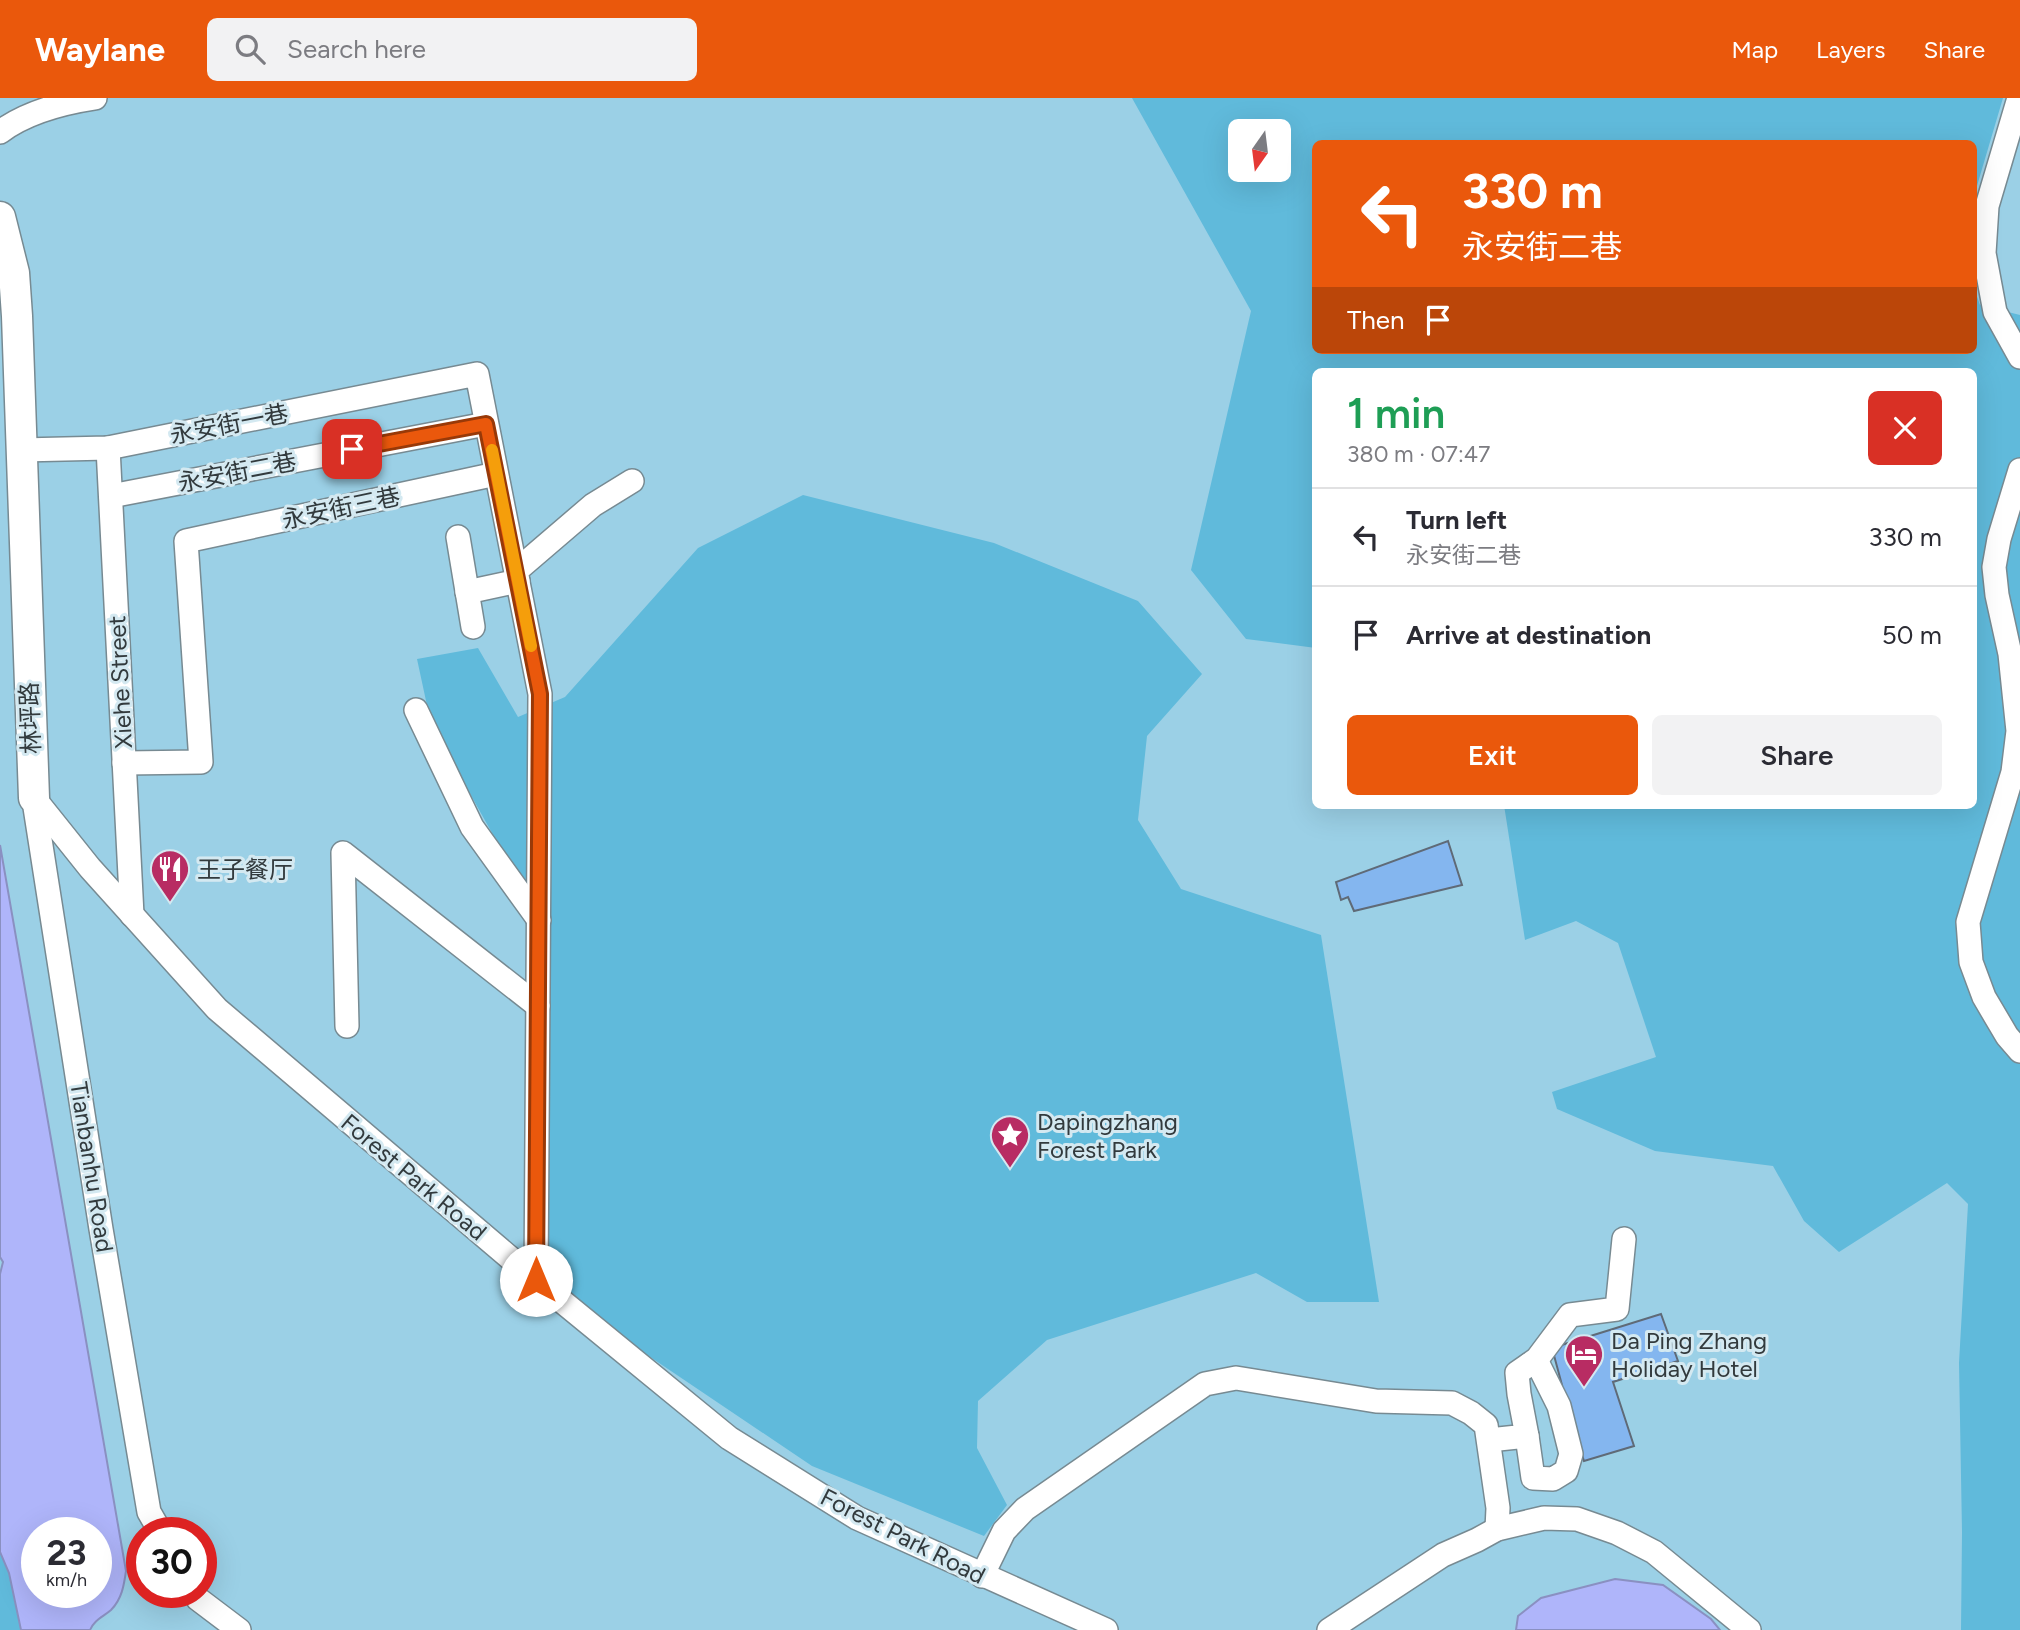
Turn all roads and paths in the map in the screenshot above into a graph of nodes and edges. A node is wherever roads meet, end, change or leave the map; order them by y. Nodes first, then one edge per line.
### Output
1 (94, 98) edge
2 (2019, 98) edge
3 (0, 132) edge
4 (0, 217) edge
5 (2020, 357) edge
6 (0, 382) edge
7 (486, 424) junction
8 (108, 448) junction
9 (21, 450) junction
10 (2020, 470) edge
11 (496, 474) junction
12 (632, 481) dead end
13 (111, 496) junction
14 (458, 537) dead end
15 (517, 576) junction
16 (467, 592) junction
17 (473, 627) dead end
18 (416, 710) dead end
19 (124, 763) junction
20 (34, 798) junction
21 (132, 915) junction
22 (539, 920) junction
23 (538, 1006) junction
24 (347, 1026) dead end
25 (2020, 1051) edge
26 (1624, 1240) dead end
27 (536, 1280) junction
28 (1529, 1364) junction
29 (1527, 1436) junction
30 (1489, 1440) junction
31 (152, 1517) edge
32 (1497, 1529) junction
33 (982, 1576) junction
34 (210, 1608) edge
35 (239, 1630) edge
36 (1106, 1630) edge
37 (1329, 1630) edge
38 (1749, 1630) edge

1 - 3 street
2 - 5 street
4 - 9 main road, 林坪路
6 - 20 main road, 林坪路
7 - 8 street, 永安街一巷
7 - 11 street
7 - 13 street, 永安街二巷
8 - 9 street, 永安街一巷
8 - 13 street, Xiehe Street
9 - 20 main road, 林坪路
10 - 25 street
11 - 15 street
11 - 19 street, 永安街三巷
12 - 15 street
13 - 19 street, Xiehe Street
14 - 16 street
15 - 16 street
15 - 22 street
16 - 17 street
18 - 22 street
19 - 21 street, Xiehe Street
20 - 21 street, Forest Park Road
20 - 31 street, Tianbanhu Road
21 - 27 street, Forest Park Road
22 - 23 street
23 - 24 street
23 - 27 street
26 - 28 street
27 - 33 street, Forest Park Road
28 - 29 street
28 - 29 street
29 - 30 street
30 - 32 street
30 - 33 street
32 - 37 street
32 - 38 street
33 - 36 street, Forest Park Road
34 - 35 street

